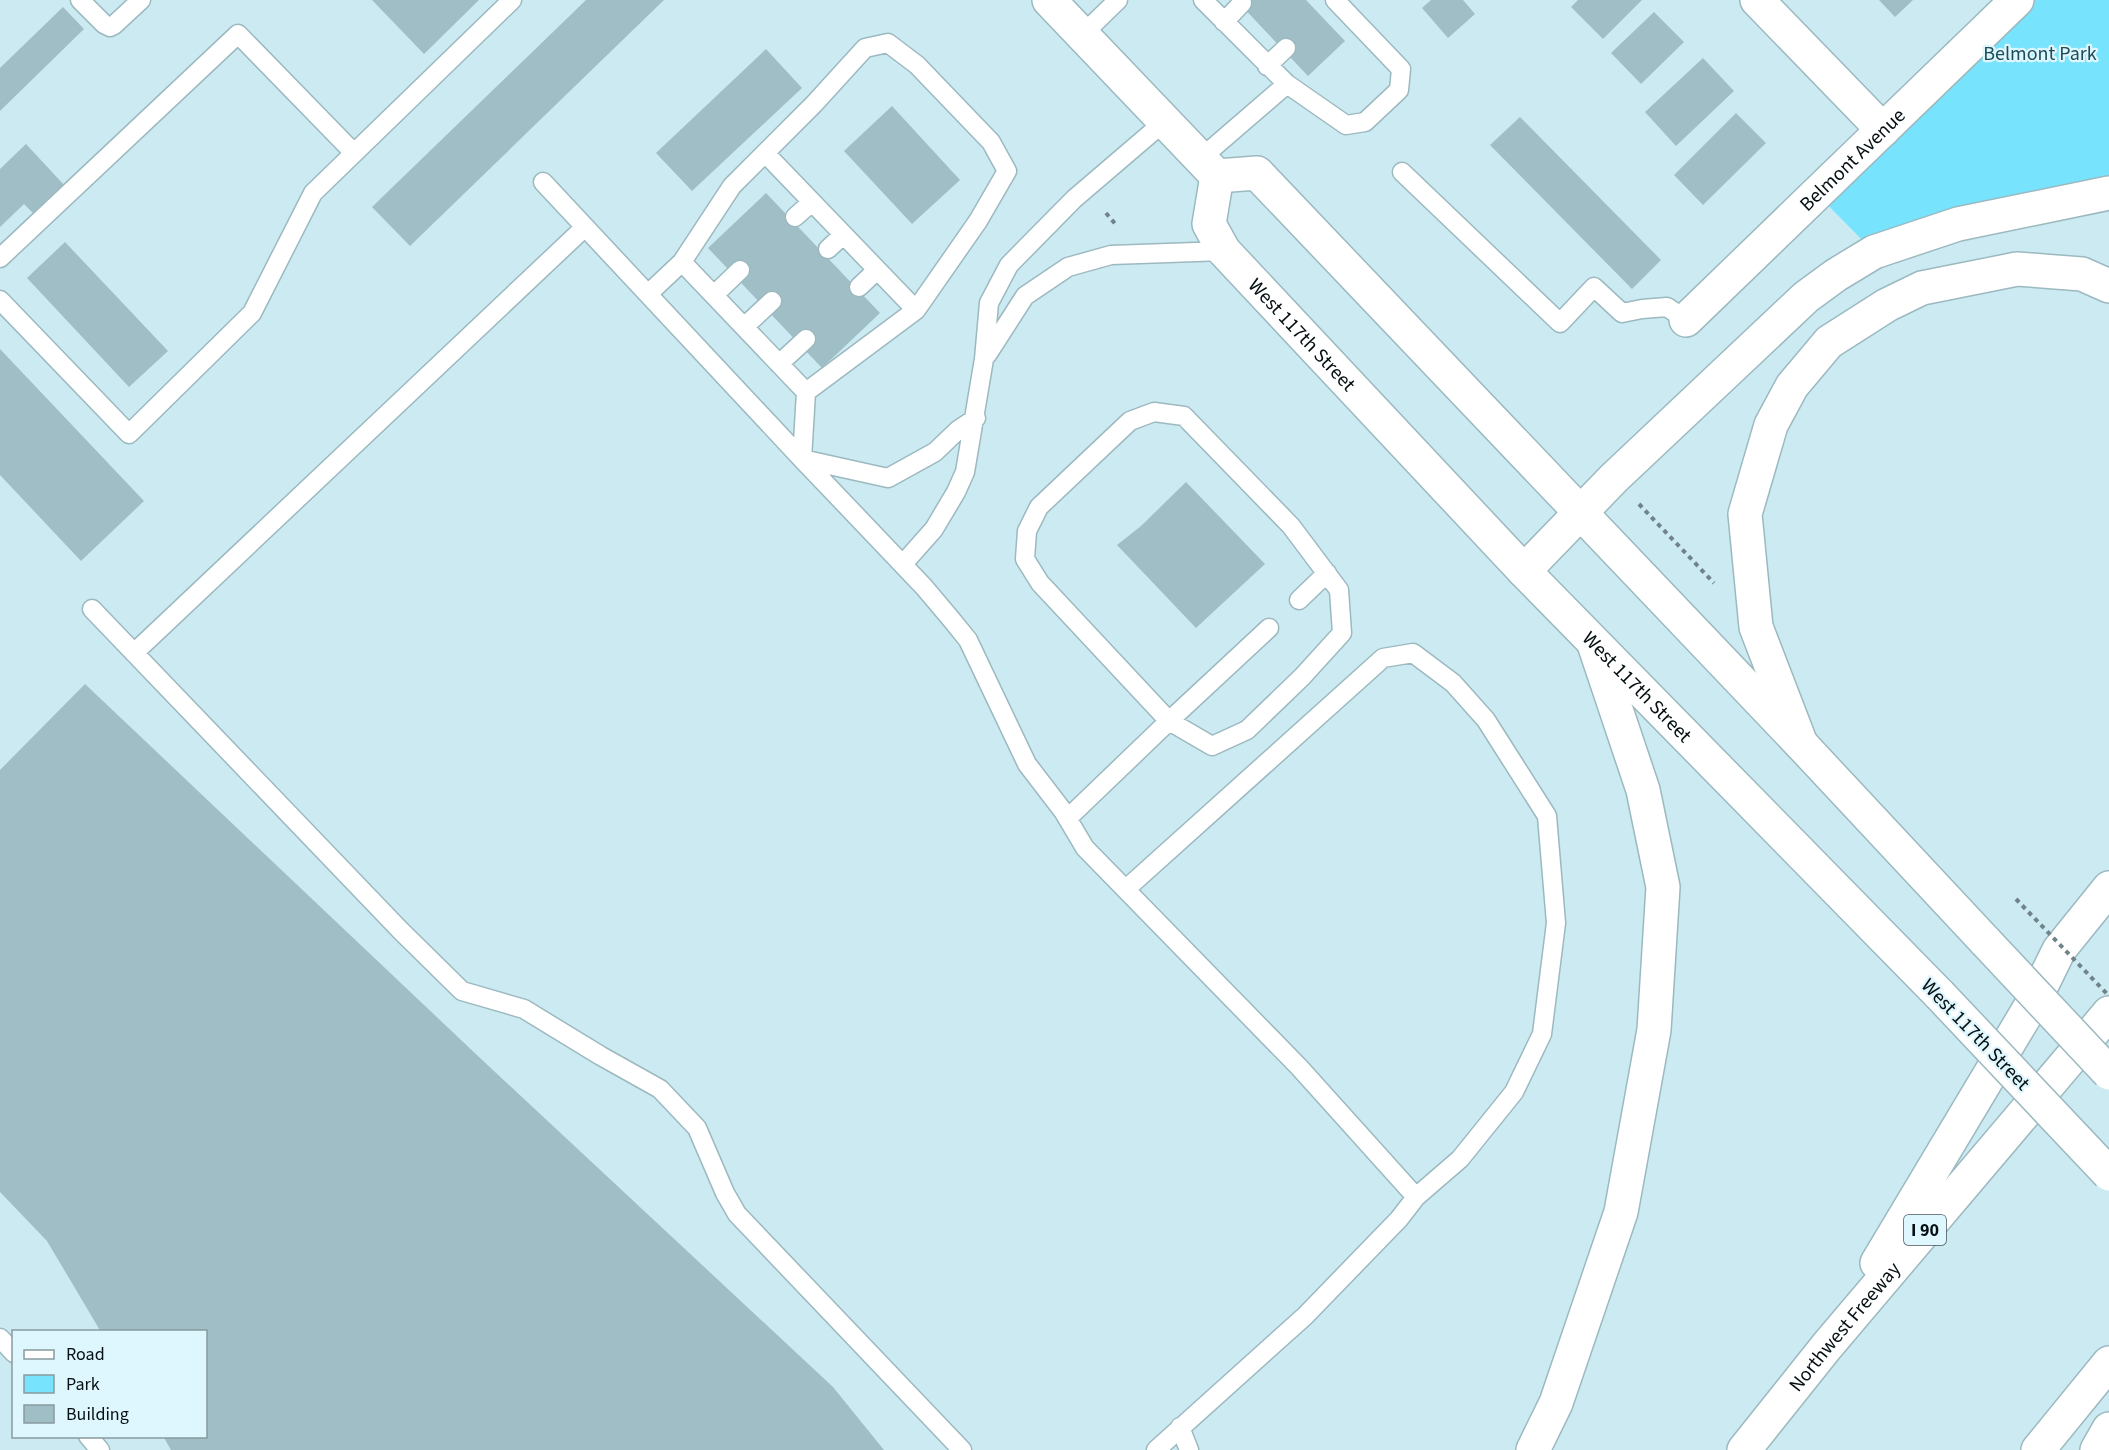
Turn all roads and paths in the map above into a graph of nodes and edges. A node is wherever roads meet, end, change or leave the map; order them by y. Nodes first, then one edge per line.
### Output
1 (80, 0) edge
2 (141, 0) edge
3 (512, 0) edge
4 (1049, 0) edge
5 (1118, 0) edge
6 (1203, 0) edge
7 (1757, 0) edge
8 (2017, 0) edge
9 (1242, 3) dead end
10 (1331, 4) edge
11 (1224, 21) junction
12 (1082, 35) junction
13 (1286, 48) dead end
14 (1267, 66) junction
15 (1287, 84) junction
16 (1164, 122) junction
17 (1883, 130) junction
18 (354, 153) junction
19 (765, 153) junction
20 (1208, 168) junction
21 (1402, 172) dead end
22 (543, 182) dead end
23 (2109, 193) edge
24 (812, 202) junction
25 (1106, 213) dead end
26 (795, 217) dead end
27 (585, 227) junction
28 (1125, 233) dead end
29 (843, 235) junction
30 (828, 249) dead end
31 (1224, 251) junction
32 (0, 258) edge
33 (682, 262) junction
34 (740, 270) dead end
35 (877, 270) junction
36 (2109, 286) edge
37 (859, 287) dead end
38 (648, 294) junction
39 (714, 295) junction
40 (0, 300) edge
41 (772, 301) dead end
42 (916, 310) junction
43 (1686, 320) joint
44 (744, 327) junction
45 (806, 339) dead end
46 (984, 359) junction
47 (779, 364) junction
48 (806, 392) junction
49 (976, 417) junction
50 (802, 459) junction
51 (1638, 504) dead end
52 (1581, 513) junction
53 (903, 564) junction
54 (1524, 571) junction
55 (1327, 573) junction
56 (1718, 587) dead end
57 (1299, 600) dead end
58 (92, 609) dead end
59 (1269, 628) dead end
60 (1594, 644) junction
61 (134, 653) junction
62 (1169, 721) junction
63 (1801, 744) junction
64 (1068, 818) junction
65 (2109, 888) edge
66 (1126, 889) junction
67 (2016, 899) dead end
68 (2109, 996) edge
69 (2109, 1013) edge
70 (2109, 1073) edge
71 (2109, 1174) edge
72 (1416, 1197) junction
73 (0, 1338) edge
74 (1827, 1346) junction
75 (12, 1351) edge
76 (2109, 1363) edge
77 (1180, 1427) junction
78 (2109, 1429) edge
79 (89, 1438) edge
80 (100, 1450) edge
81 (962, 1450) edge
82 (1156, 1450) edge
83 (1189, 1450) edge
84 (1533, 1450) edge
85 (1744, 1450) edge
86 (2038, 1450) edge
87 (2097, 1450) edge

1 - 2 lane
3 - 18 lane
4 - 12 main road
5 - 12 lane
6 - 11 lane
7 - 17 main road
8 - 17 main road, Belmont Avenue
9 - 11 lane
10 - 15 lane
11 - 14 lane
12 - 16 main road
13 - 14 lane
14 - 15 lane
15 - 20 lane
16 - 20 main road
16 - 46 lane
17 - 43 main road, Belmont Avenue
18 - 32 lane
18 - 40 lane
19 - 24 lane
19 - 33 lane
19 - 42 lane
20 - 31 main road, West 117th Street
20 - 52 main road
21 - 43 lane
22 - 27 lane
23 - 52 main road
24 - 26 lane
24 - 29 lane
25 - 28 path
27 - 38 lane
27 - 61 lane
29 - 30 lane
29 - 35 lane
31 - 46 lane
31 - 54 main road, West 117th Street
33 - 38 lane
33 - 39 lane
34 - 39 lane
35 - 37 lane
35 - 42 lane
36 - 63 main road
38 - 50 lane
39 - 44 lane
41 - 44 lane
42 - 48 lane
44 - 47 lane
45 - 47 lane
46 - 49 lane
47 - 48 lane
48 - 50 lane
49 - 50 lane
49 - 53 lane
50 - 53 lane
51 - 56 path
52 - 54 main road
52 - 63 main road
53 - 64 lane
54 - 60 main road, West 117th Street
55 - 57 lane
55 - 62 lane
55 - 62 lane
58 - 61 lane
59 - 62 lane
60 - 71 main road, West 117th Street, bridge
60 - 84 main road
61 - 81 lane
62 - 64 lane
63 - 70 main road, bridge
64 - 66 lane
65 - 74 main road
66 - 72 lane
66 - 72 lane
67 - 68 path, bridge
69 - 74 main road, Northwest Freeway / I 90
72 - 77 lane
73 - 75 lane
74 - 85 main road, Northwest Freeway / I 90
76 - 86 main road
77 - 82 lane
77 - 83 lane
78 - 87 main road
79 - 80 lane

